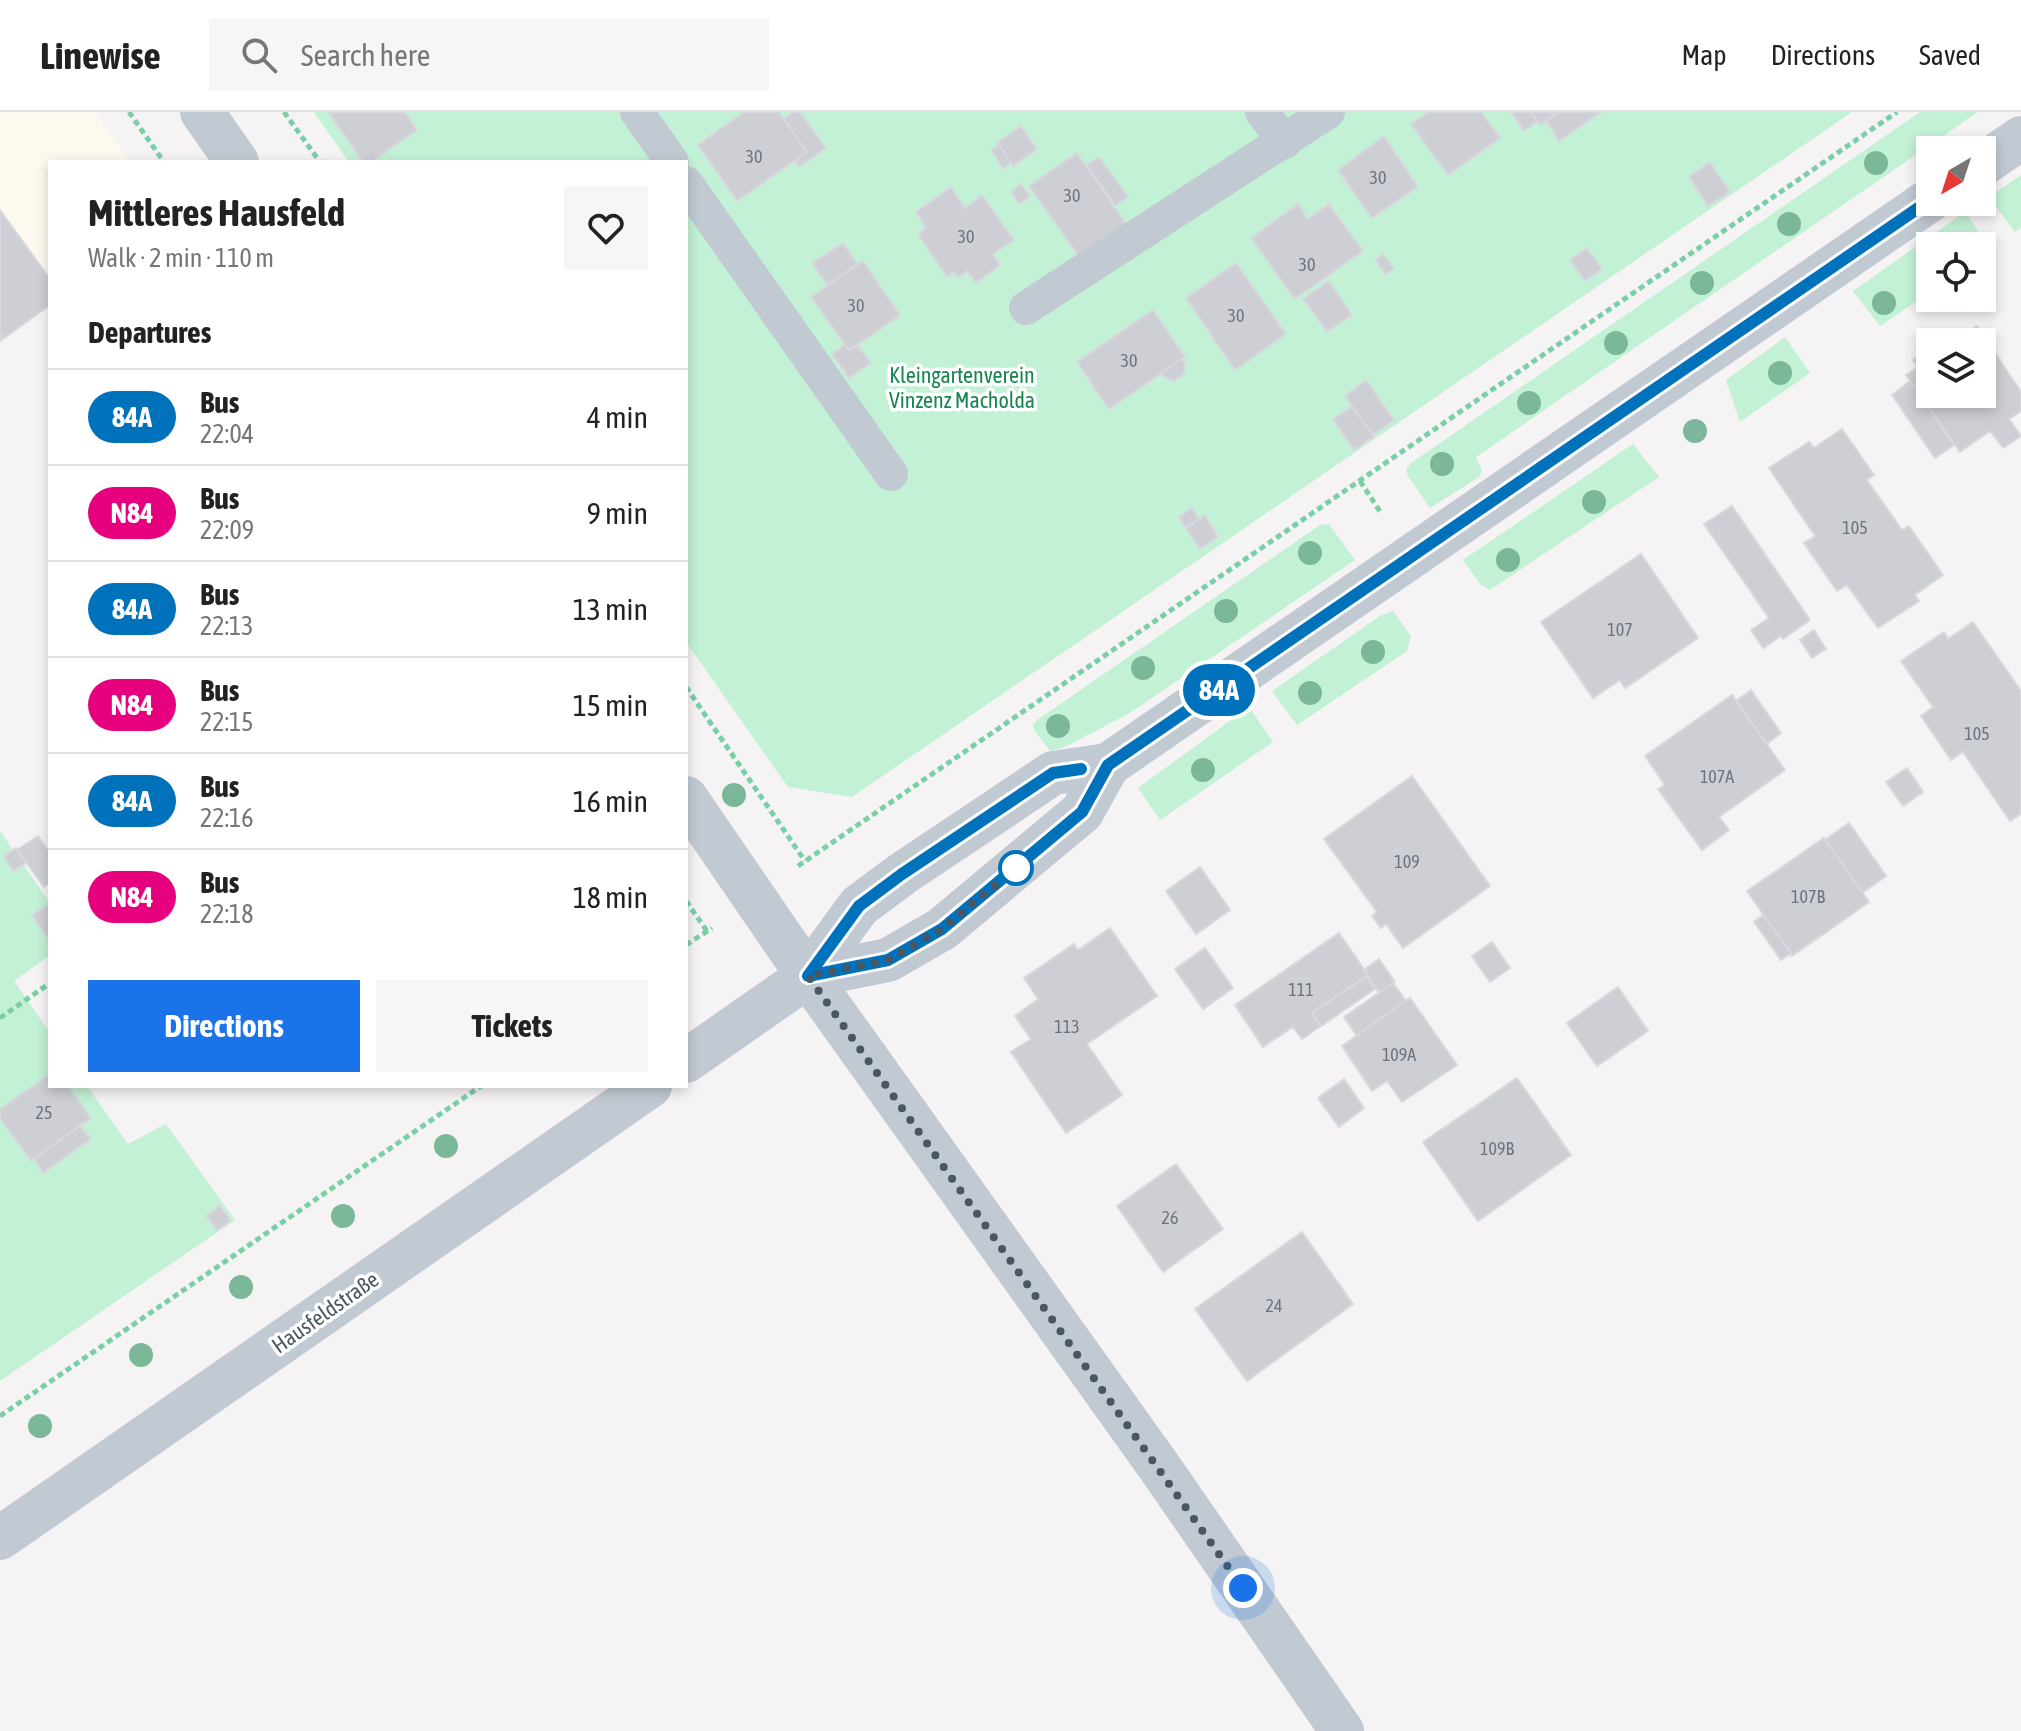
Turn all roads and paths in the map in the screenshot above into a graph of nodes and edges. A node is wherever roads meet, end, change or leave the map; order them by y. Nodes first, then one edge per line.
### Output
1 (129, 112) edge
2 (202, 112) edge
3 (284, 112) edge
4 (637, 112) edge
5 (1262, 112) edge
6 (1328, 112) edge
7 (1897, 112) edge
8 (2021, 138) edge
9 (1285, 142) junction
10 (1996, 155) edge
11 (163, 160) edge
12 (236, 160) edge
13 (319, 160) edge
14 (671, 160) edge
15 (688, 186) edge
16 (1916, 210) edge
17 (1026, 308) dead end
18 (891, 474) dead end
19 (688, 690) edge
20 (1108, 765) junction
21 (688, 801) edge
22 (688, 904) edge
23 (707, 931) dead end
24 (808, 976) junction
25 (48, 984) edge
26 (0, 1018) edge
27 (688, 1060) edge
28 (478, 1088) edge
29 (647, 1088) edge
30 (0, 1416) edge
31 (0, 1538) edge
32 (1342, 1731) edge

1 - 11 path
2 - 12 street
3 - 13 path
4 - 14 lane
5 - 9 lane
6 - 9 lane
7 - 19 path
8 - 10 street
9 - 17 lane
15 - 18 lane
16 - 20 street
20 - 24 street
20 - 24 street
21 - 24 street
22 - 23 path
24 - 27 street
24 - 32 street
25 - 26 path
28 - 30 path
29 - 31 street, Hausfeldstraße

